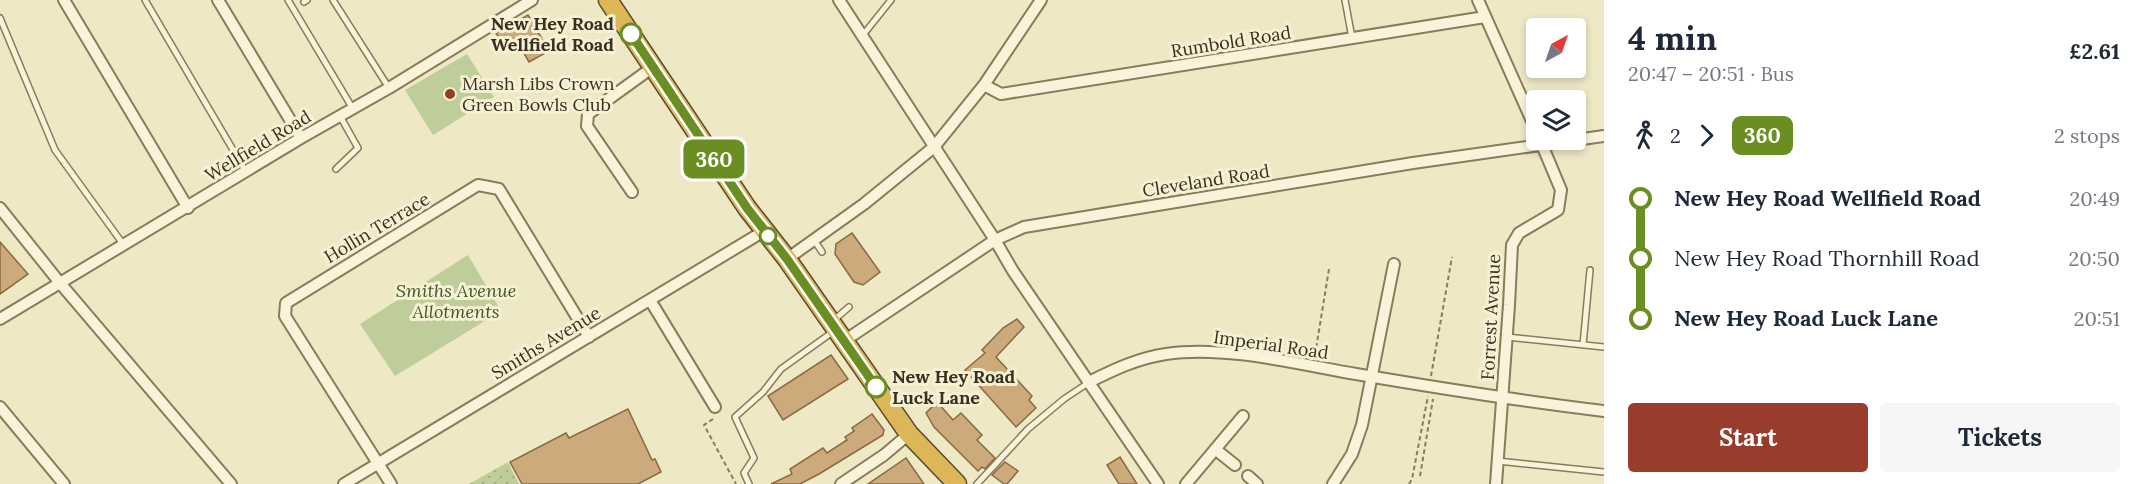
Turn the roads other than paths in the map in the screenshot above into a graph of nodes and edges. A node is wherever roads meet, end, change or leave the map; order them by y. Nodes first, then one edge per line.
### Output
1 (64, 0) edge
2 (145, 0) edge
3 (218, 0) edge
4 (288, 0) edge
5 (333, 0) edge
6 (532, 0) edge
7 (608, 0) edge
8 (838, 0) edge
9 (891, 0) edge
10 (1041, 0) edge
11 (1345, 0) edge
12 (1478, 0) edge
13 (1485, 17) junction
14 (0, 18) edge
15 (862, 37) junction
16 (1352, 39) junction
17 (653, 68) junction
18 (984, 85) junction
19 (389, 88) junction
20 (1526, 108) edge
21 (353, 109) junction
22 (340, 116) junction
23 (1604, 136) edge
24 (302, 138) junction
25 (1586, 138) edge
26 (1526, 144) edge
27 (934, 147) junction
28 (1544, 150) edge
29 (336, 169) dead end
30 (246, 172) junction
31 (632, 192) dead end
32 (0, 208) edge
33 (188, 208) junction
34 (764, 231) junction
35 (814, 240) junction
36 (995, 240) junction
37 (124, 245) junction
38 (822, 252) dead end
39 (787, 259) junction
40 (1394, 264) dead end
41 (1590, 270) dead end
42 (60, 283) junction
43 (650, 300) junction
44 (849, 307) dead end
45 (0, 319) edge
46 (837, 332) junction
47 (589, 337) junction
48 (1507, 337) junction
49 (1583, 345) junction
50 (1604, 347) edge
51 (1371, 377) junction
52 (1089, 382) junction
53 (1503, 399) junction
54 (0, 407) edge
55 (716, 407) road end
56 (1604, 411) edge
57 (1243, 416) dead end
58 (909, 434) junction
59 (1215, 449) junction
60 (1498, 461) junction
61 (378, 462) junction
62 (1235, 465) dead end
63 (1604, 472) edge
64 (1248, 476) dead end
65 (64, 484) edge
66 (231, 484) edge
67 (344, 484) edge
68 (391, 484) edge
69 (749, 484) edge
70 (841, 484) edge
71 (957, 484) edge
72 (976, 484) edge
73 (1158, 484) edge
74 (1186, 484) edge
75 (1257, 484) edge
76 (1333, 484) edge
77 (1496, 484) edge

1 - 33 street
2 - 30 lane
3 - 24 street
4 - 21 lane
5 - 19 lane
6 - 19 street, Wellfield Road
7 - 17 highway
8 - 15 street
9 - 15 lane
10 - 18 street
11 - 16 lane
12 - 13 street
13 - 16 street, Rumbold Road
13 - 20 street
14 - 37 lane
15 - 27 street
16 - 18 street, Rumbold Road
17 - 31 street
17 - 34 highway
18 - 27 street
19 - 21 street, Wellfield Road
21 - 22 street, Wellfield Road
22 - 24 street, Wellfield Road
22 - 29 lane
23 - 25 street, Cleveland Road
24 - 30 street, Wellfield Road
26 - 36 street, Cleveland Road
27 - 35 street
27 - 36 street
28 - 48 street, Forrest Avenue
30 - 33 street, Wellfield Road
32 - 42 street
33 - 37 street, Wellfield Road
34 - 39 highway
34 - 43 street, Smiths Avenue
35 - 38 lane
35 - 39 street
36 - 46 street, Cleveland Road
36 - 52 street
37 - 42 street, Wellfield Road
39 - 46 highway
40 - 51 street
41 - 49 lane
42 - 45 street, Wellfield Road
42 - 66 street
43 - 47 street, Smiths Avenue
43 - 55 street
44 - 46 lane
46 - 58 highway
46 - 69 lane
47 - 61 street, Smiths Avenue
47 - 61 street, Hollin Terrace
48 - 49 lane
48 - 53 street, Forrest Avenue
49 - 50 lane
51 - 52 street, Imperial Road
51 - 53 street, Imperial Road
51 - 76 street
52 - 72 lane, Imperial Road
52 - 73 street
53 - 56 street, Imperial Road
53 - 60 street, Forrest Avenue
54 - 65 street
57 - 59 street
58 - 70 street
58 - 71 highway
59 - 62 street
59 - 74 street
60 - 63 lane
60 - 77 street, Forrest Avenue
61 - 67 street, Smiths Avenue
61 - 68 street
64 - 75 street

